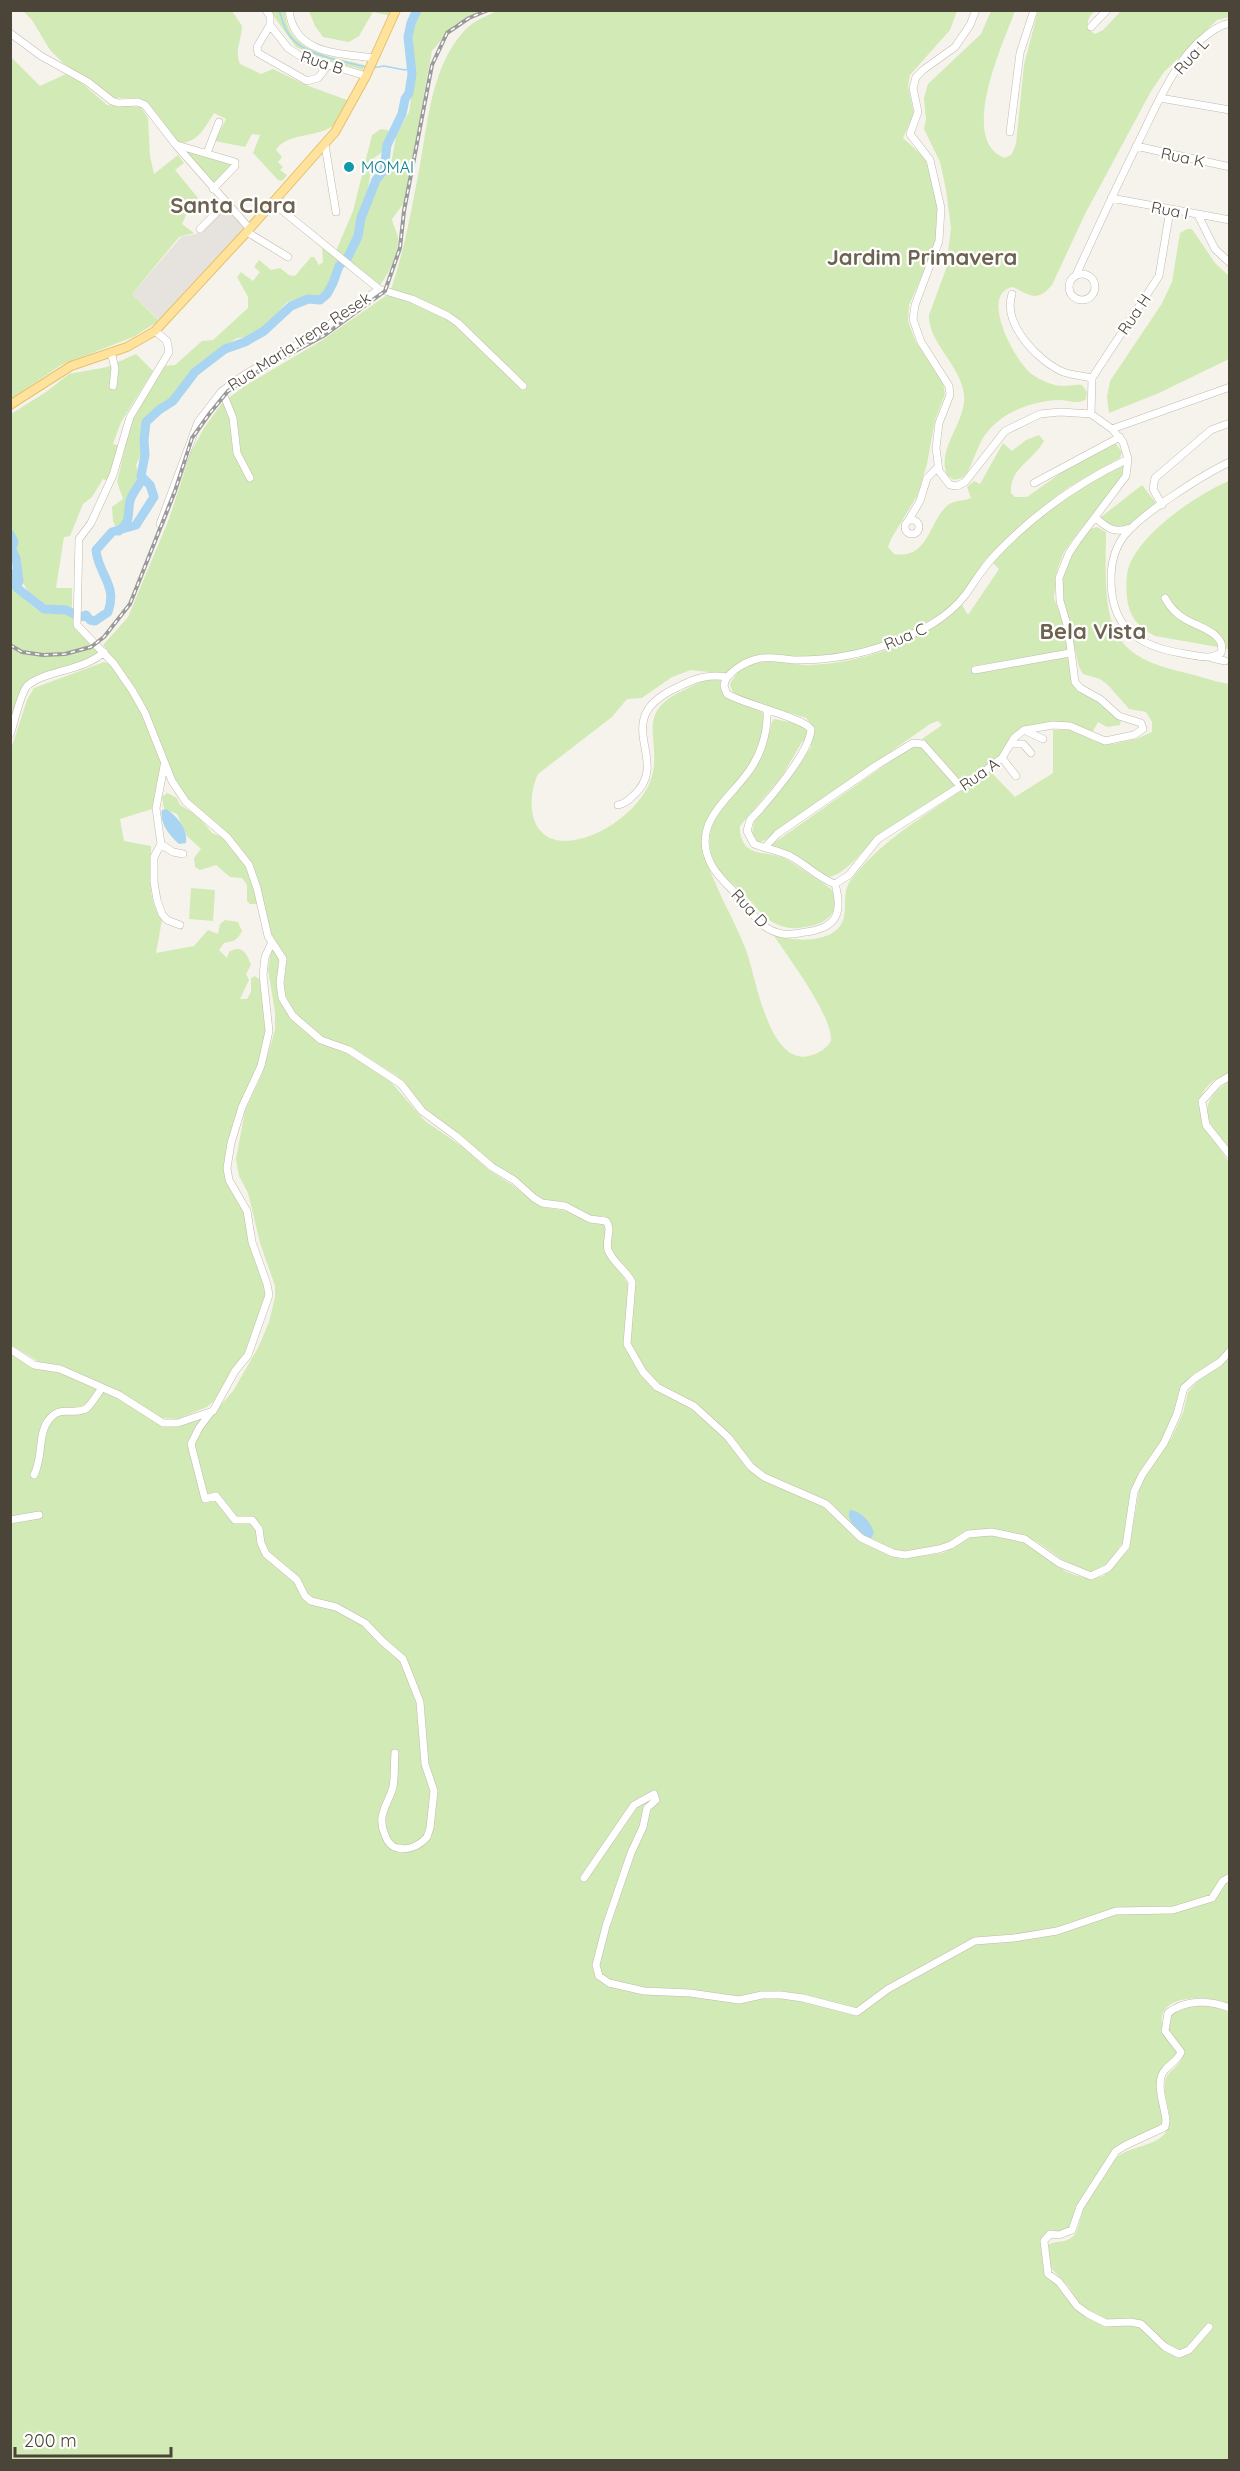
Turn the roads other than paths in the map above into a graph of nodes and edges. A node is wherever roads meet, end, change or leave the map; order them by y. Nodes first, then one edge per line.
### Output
1 (266, 10) edge
2 (289, 10) edge
3 (396, 10) edge
4 (976, 10) edge
5 (1034, 10) edge
6 (1107, 10) edge
7 (1230, 23) edge
8 (270, 25) junction
9 (1091, 27) dead end
10 (10, 33) edge
11 (374, 59) junction
12 (328, 65) junction
13 (367, 74) junction
14 (1160, 98) junction
15 (1230, 110) edge
16 (219, 122) dead end
17 (1010, 132) dead end
18 (325, 144) junction
19 (176, 145) junction
20 (1136, 146) junction
21 (207, 153) junction
22 (1230, 167) edge
23 (213, 189) junction
24 (1111, 198) junction
25 (226, 203) junction
26 (273, 203) junction
27 (1170, 210) junction
28 (336, 212) dead end
29 (1198, 215) junction
30 (1230, 220) edge
31 (200, 229) dead end
32 (249, 231) junction
33 (288, 257) dead end
34 (1230, 263) edge
35 (1076, 275) dead end
36 (380, 289) junction
37 (1012, 294) dead end
38 (155, 331) junction
39 (111, 352) junction
40 (1092, 378) junction
41 (113, 386) dead end
42 (522, 386) dead end
43 (1230, 387) edge
44 (222, 391) junction
45 (10, 405) edge
46 (1091, 414) junction
47 (1230, 423) edge
48 (1112, 429) junction
49 (1120, 437) junction
50 (1128, 459) junction
51 (1230, 462) edge
52 (938, 467) junction
53 (250, 478) dead end
54 (1034, 483) dead end
55 (1162, 505) junction
56 (1096, 518) junction
57 (908, 521) dead end
58 (1139, 522) junction
59 (160, 524) dead end
60 (1165, 598) dead end
61 (104, 652) junction
62 (1070, 653) junction
63 (1210, 658) junction
64 (1225, 661) dead end
65 (975, 670) dead end
66 (727, 677) junction
67 (767, 711) junction
68 (1024, 730) junction
69 (10, 735) edge
70 (1042, 739) dead end
71 (1011, 744) junction
72 (1030, 753) dead end
73 (1002, 758) junction
74 (164, 760) junction
75 (1016, 776) dead end
76 (961, 787) junction
77 (618, 805) dead end
78 (161, 844) junction
79 (766, 846) junction
80 (183, 854) dead end
81 (835, 884) junction
82 (180, 925) dead end
83 (272, 942) junction
84 (1230, 1076) edge
85 (1230, 1155) edge
86 (10, 1350) edge
87 (1230, 1351) edge
88 (101, 1389) junction
89 (213, 1411) junction
90 (34, 1476) dead end
91 (39, 1515) dead end
92 (10, 1520) edge
93 (394, 1754) dead end
94 (1230, 1877) edge
95 (584, 1878) dead end
96 (1230, 2008) edge
97 (1209, 2327) dead end

1 - 8 street, Rua B
2 - 11 street
3 - 11 main road
4 - 52 street
5 - 17 street
6 - 9 street
7 - 14 street, Rua L
8 - 12 street, Rua B
8 - 12 street
10 - 19 street
11 - 13 main road
12 - 13 street, Rua B
13 - 18 main road
14 - 15 street
14 - 20 street, Rua L
16 - 21 street
18 - 26 main road
18 - 28 street
19 - 21 street
19 - 23 street
20 - 22 street, Rua K
20 - 24 street, Rua L
21 - 23 street
23 - 25 street
24 - 27 street, Rua I
24 - 35 street, Rua L
25 - 31 street
25 - 32 street
26 - 32 main road
26 - 36 street
27 - 29 street, Rua I
27 - 40 street, Rua H
29 - 30 street, Rua I
29 - 34 street
32 - 33 street
32 - 38 main road
36 - 42 street
36 - 44 street, Rua Maria Irene Resek
37 - 40 street
38 - 39 main road
38 - 61 street
39 - 41 street
39 - 45 main road
40 - 46 street
43 - 48 street
44 - 53 street
44 - 59 street, Rua Maria Irene Resek
46 - 48 street
46 - 52 street
47 - 55 street
48 - 49 street
49 - 50 street
49 - 54 street
50 - 56 street
50 - 66 street, Rua C
51 - 55 street
52 - 57 street
55 - 58 street
56 - 58 street
56 - 62 street
58 - 63 street
60 - 63 street
61 - 69 street
61 - 74 street
62 - 65 street
62 - 68 street
63 - 64 street
66 - 67 street
66 - 77 street
67 - 79 street
67 - 81 street, Rua D
68 - 70 street
68 - 71 street, Rua A
71 - 72 street
71 - 73 street, Rua A
73 - 75 street
73 - 76 street, Rua A
74 - 78 street
74 - 83 street
76 - 79 street
76 - 81 street, Rua A
78 - 80 street
78 - 82 street
79 - 81 street
83 - 87 street
83 - 89 street
84 - 85 street
86 - 88 street
88 - 89 street
88 - 90 street
89 - 93 street
91 - 92 street
94 - 95 street
96 - 97 street

